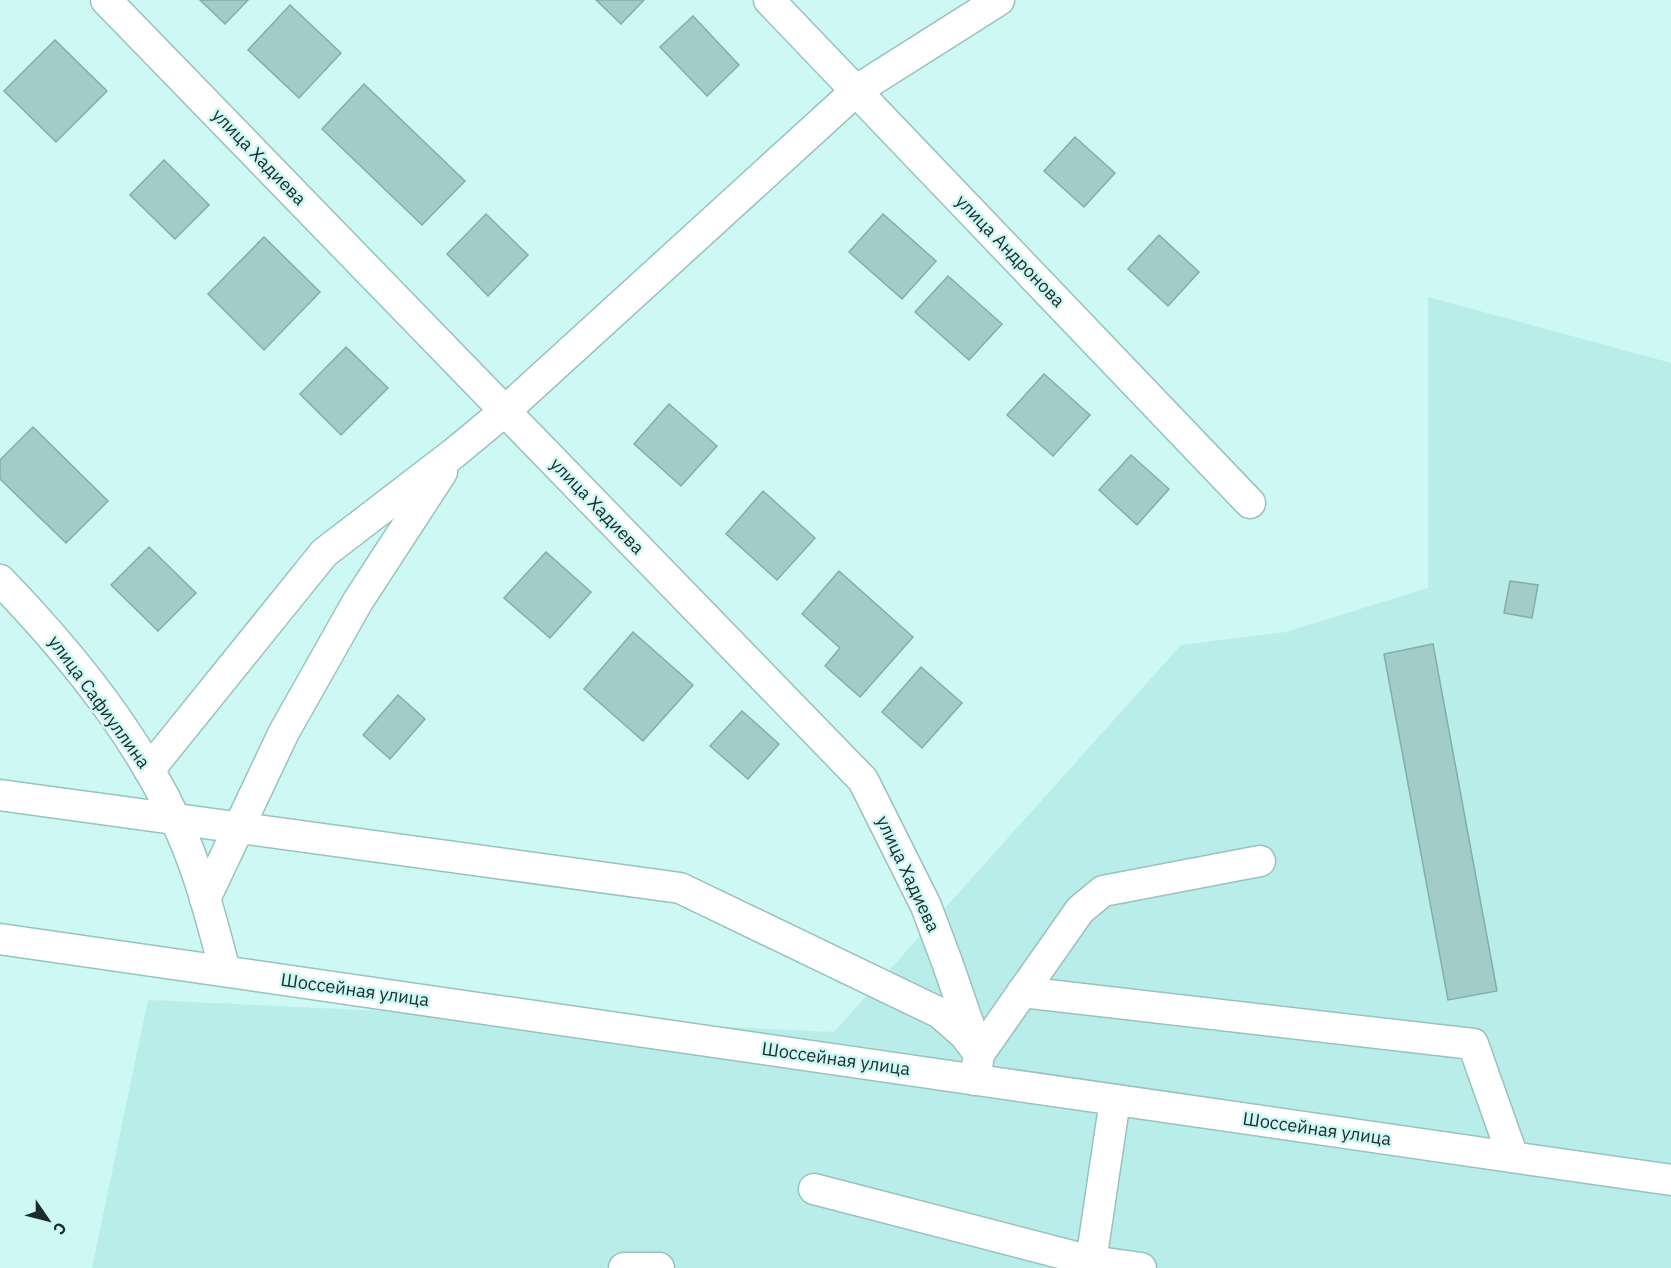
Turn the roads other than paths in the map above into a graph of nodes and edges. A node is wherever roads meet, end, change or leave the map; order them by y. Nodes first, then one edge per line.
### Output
1 (106, 0) edge
2 (769, 0) edge
3 (999, 0) edge
4 (857, 90) junction
5 (505, 411) junction
6 (453, 454) junction
7 (1250, 503) dead end
8 (0, 580) edge
9 (149, 770) junction
10 (0, 795) edge
11 (174, 819) junction
12 (237, 828) junction
13 (1260, 861) dead end
14 (205, 899) junction
15 (0, 939) edge
16 (225, 971) junction
17 (1022, 992) junction
18 (977, 1067) junction
19 (1115, 1100) junction
20 (1512, 1157) junction
21 (1671, 1180) edge
22 (814, 1189) dead end
23 (1090, 1265) edge
24 (624, 1268) edge
25 (659, 1268) edge
26 (1141, 1268) edge

1 - 5 street, улица Хадиева
2 - 4 street, улица Андронова
3 - 4 street
4 - 5 street
4 - 7 street, улица Андронова
5 - 6 street
5 - 18 street, улица Хадиева
6 - 9 street
6 - 12 street
8 - 9 street, улица Сафиуллина
9 - 11 street, улица Сафиуллина
10 - 11 street
11 - 12 street
11 - 14 street, улица Сафиуллина
12 - 14 street
12 - 18 street
13 - 17 street
14 - 16 street, улица Сафиуллина
15 - 16 street, Шоссейная улица
16 - 18 street, Шоссейная улица
17 - 18 street
17 - 20 street
18 - 19 street, Шоссейная улица
19 - 20 street, Шоссейная улица
19 - 23 street
20 - 21 street, Шоссейная улица
22 - 23 street
23 - 26 street
24 - 25 street

